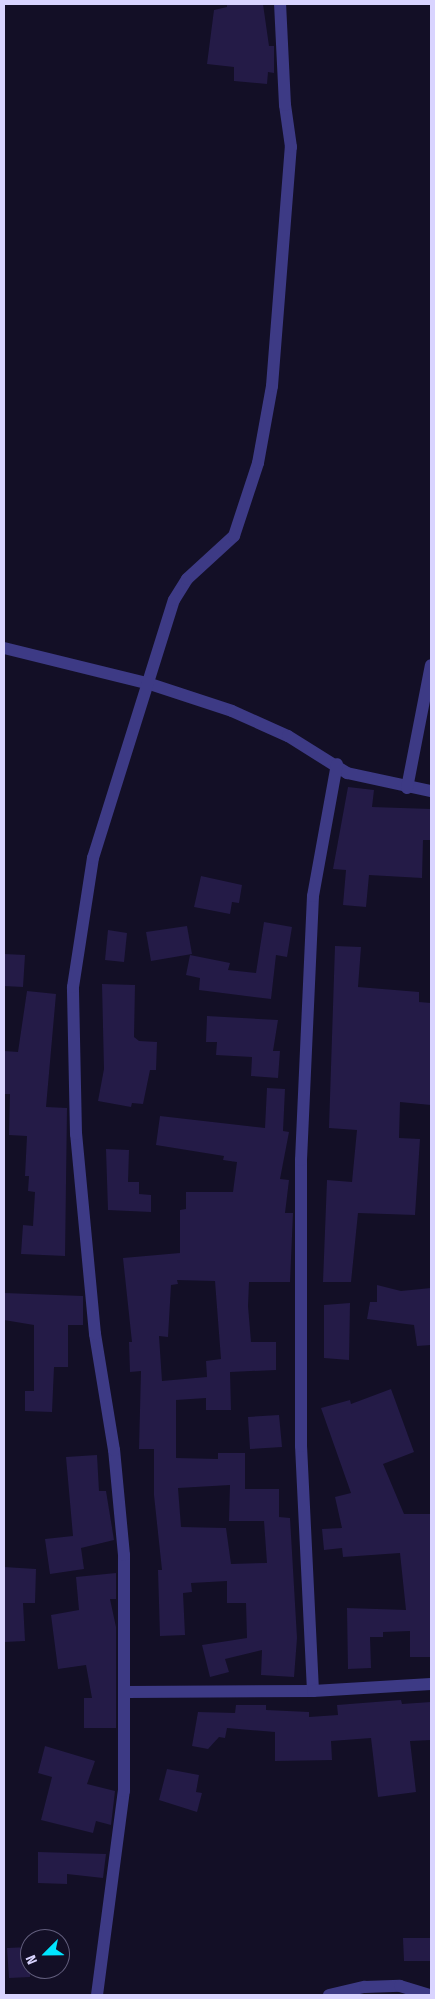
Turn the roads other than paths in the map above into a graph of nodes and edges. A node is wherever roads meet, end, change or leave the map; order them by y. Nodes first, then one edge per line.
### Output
1 (280, 4) edge
2 (4, 648) edge
3 (431, 665) edge
4 (147, 683) junction
5 (337, 764) junction
6 (407, 788) junction
7 (431, 791) edge
8 (431, 1684) edge
9 (313, 1691) junction
10 (126, 1692) junction
11 (97, 1995) edge
12 (329, 1995) edge
13 (429, 1995) edge

1 - 4 street
2 - 4 street
3 - 6 street
4 - 5 street
4 - 10 street
5 - 6 street
5 - 9 street
6 - 7 street
8 - 9 street
9 - 10 street
10 - 11 street
12 - 13 street

